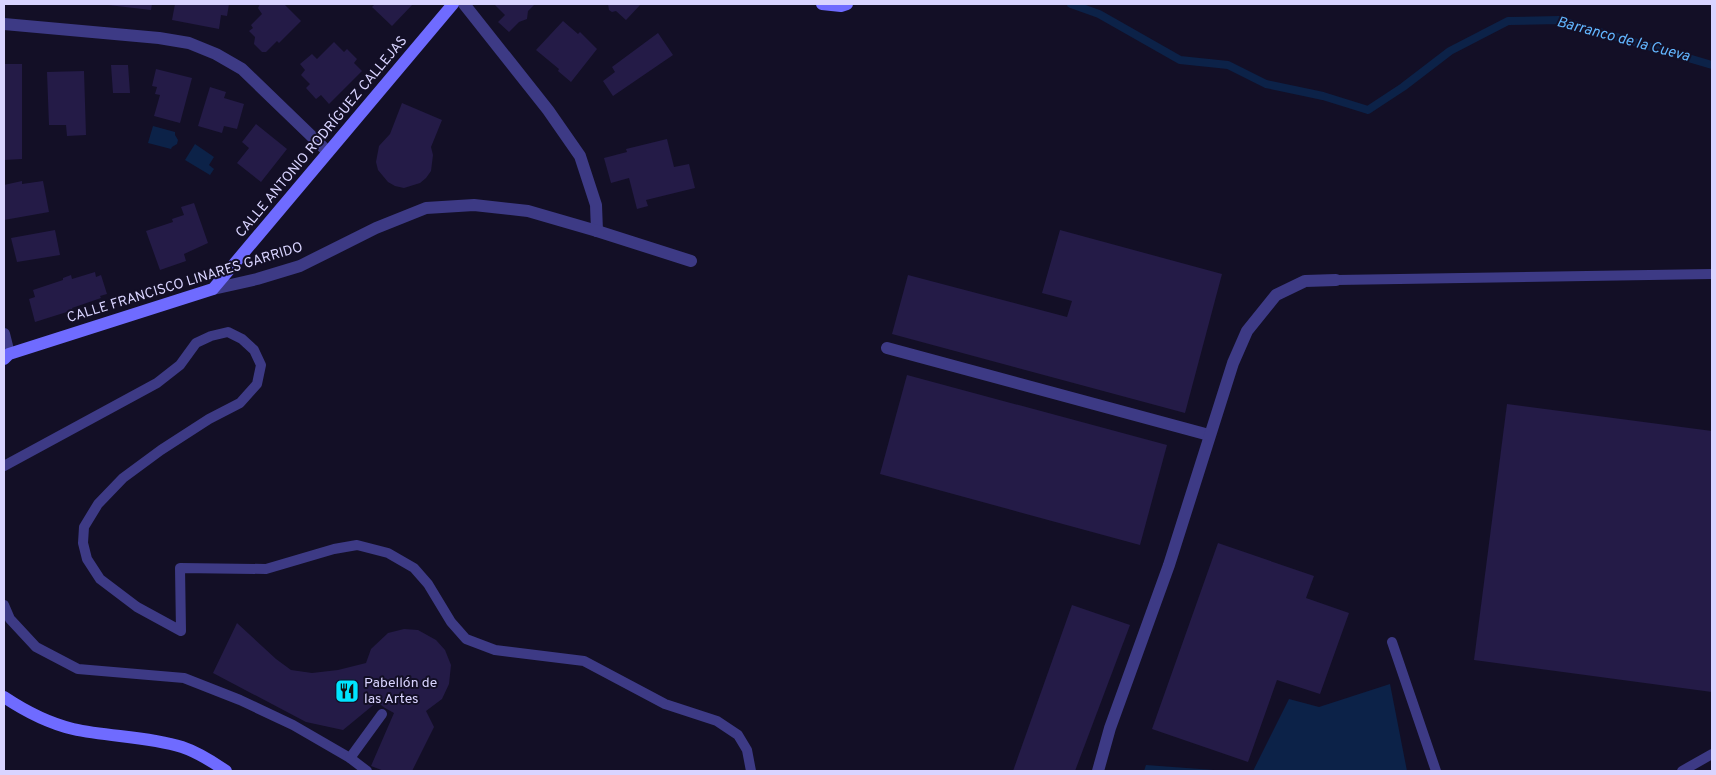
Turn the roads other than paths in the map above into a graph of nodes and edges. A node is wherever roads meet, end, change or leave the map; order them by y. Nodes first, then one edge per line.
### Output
1 (454, 4) edge
2 (464, 4) edge
3 (822, 4) edge
4 (847, 4) edge
5 (4, 24) edge
6 (328, 152) junction
7 (597, 231) junction
8 (691, 261) dead end
9 (1712, 274) edge
10 (1336, 280) joint
11 (213, 289) junction
12 (4, 334) edge
13 (887, 348) dead end
14 (6, 356) edge
15 (1209, 435) junction
16 (4, 466) edge
17 (4, 605) edge
18 (1392, 642) dead end
19 (4, 697) edge
20 (382, 714) dead end
21 (1712, 754) edge
22 (350, 758) junction
23 (226, 771) edge
24 (367, 771) edge
25 (751, 771) edge
26 (1098, 771) edge
27 (1436, 771) edge
28 (1682, 771) edge

1 - 6 street, CALLE ANTONIO RODRÍGUEZ CALLEJAS
2 - 7 street
3 - 4 street
5 - 6 street
6 - 11 street, CALLE ANTONIO RODRÍGUEZ CALLEJAS
7 - 8 street, CALLE FRANCISCO LINARES GARRIDO
7 - 11 street, CALLE FRANCISCO LINARES GARRIDO
9 - 10 lane
10 - 15 street
11 - 14 street, CALLE FRANCISCO LINARES GARRIDO
12 - 14 street
13 - 15 street
15 - 26 street
16 - 25 lane
17 - 22 lane
18 - 27 lane
19 - 23 street
20 - 22 lane
21 - 28 lane
22 - 24 lane

